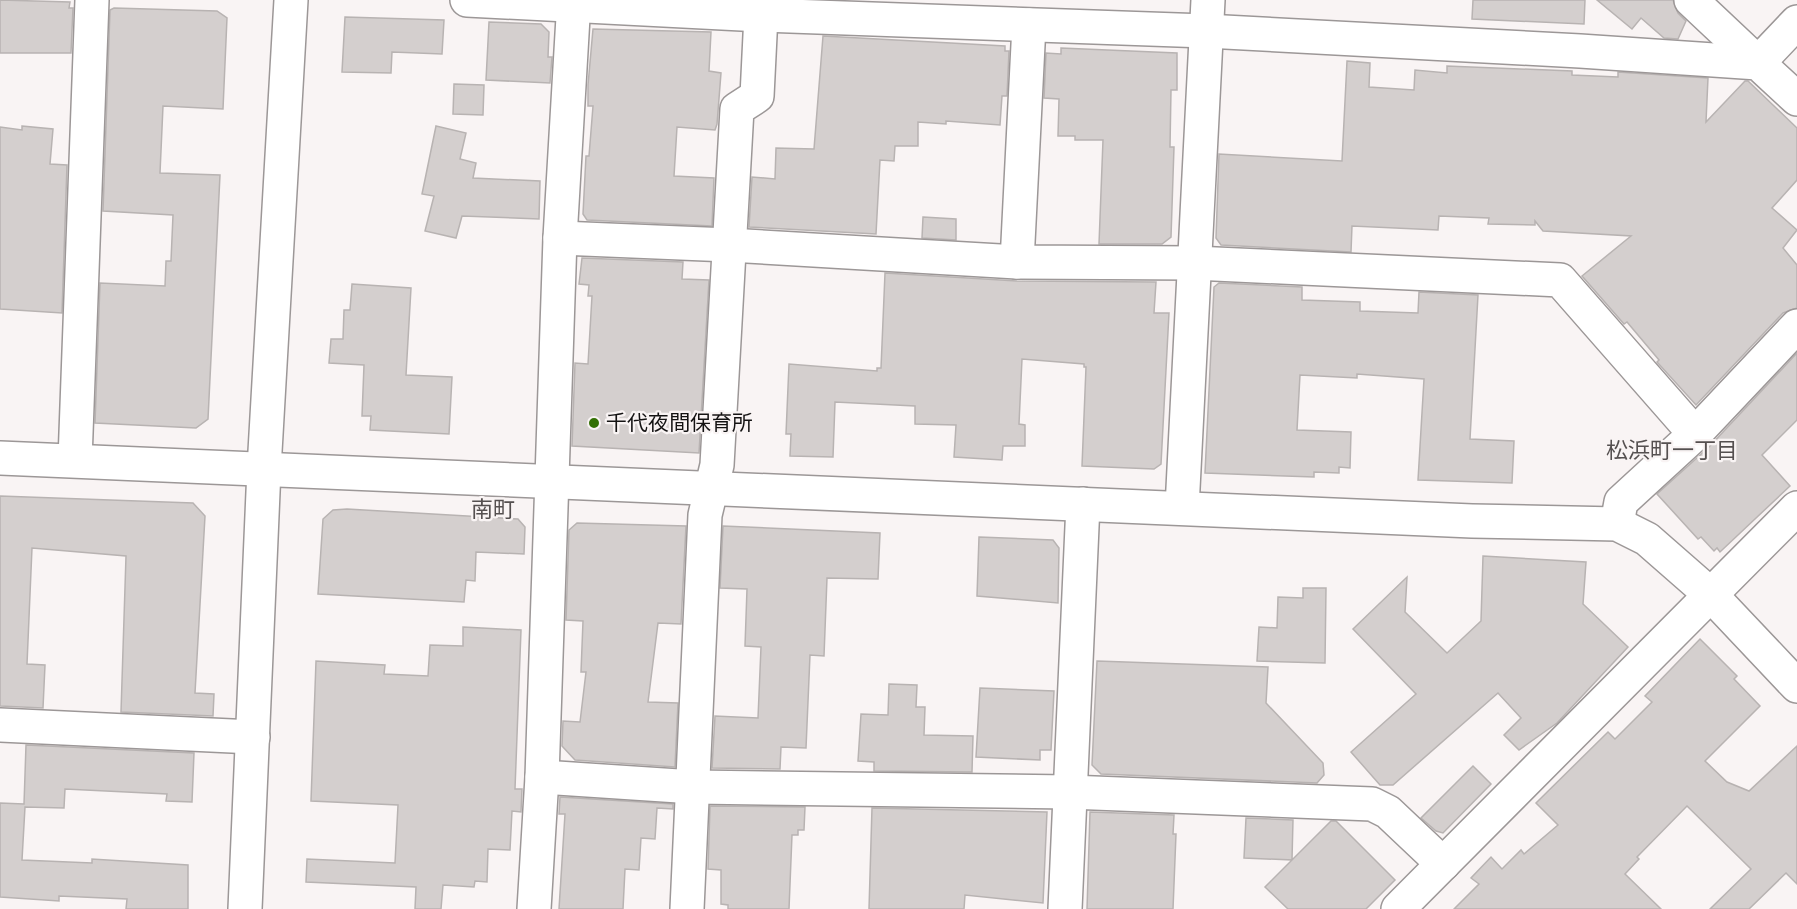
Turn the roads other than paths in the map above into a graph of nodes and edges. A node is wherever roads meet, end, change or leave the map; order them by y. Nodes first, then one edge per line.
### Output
1 (92, 0) edge
2 (291, 0) edge
3 (467, 0) edge
4 (1691, 0) edge
5 (574, 2) edge
6 (761, 15) junction
7 (1207, 16) edge
8 (1797, 22) edge
9 (1029, 25) junction
10 (1758, 63) junction
11 (1797, 99) edge
12 (560, 238) junction
13 (729, 245) junction
14 (1017, 262) junction
15 (1194, 263) junction
16 (1797, 326) edge
17 (1695, 434) junction
18 (0, 458) edge
19 (75, 460) junction
20 (264, 469) junction
21 (550, 482) junction
22 (711, 488) junction
23 (1083, 504) junction
24 (1182, 508) junction
25 (1797, 508) edge
26 (1617, 524) junction
27 (1711, 595) junction
28 (1797, 686) edge
29 (0, 725) edge
30 (253, 737) junction
31 (542, 777) junction
32 (694, 787) junction
33 (1069, 792) junction
34 (1443, 864) junction
35 (245, 909) edge
36 (534, 909) edge
37 (687, 909) edge
38 (1065, 909) edge
39 (1398, 909) edge

1 - 19 street
2 - 20 street
3 - 5 street
4 - 10 street
5 - 6 street
5 - 12 street
6 - 9 street
6 - 13 street
7 - 9 street
7 - 10 street
7 - 15 street
8 - 10 street
9 - 14 street
10 - 11 street
12 - 13 street
12 - 21 street
13 - 14 street
13 - 22 street
14 - 15 street
15 - 17 street
15 - 24 street
16 - 17 street
17 - 26 street
18 - 19 street
19 - 20 street
20 - 21 street
20 - 30 street
21 - 22 street
21 - 31 street
22 - 23 street
22 - 32 street
23 - 24 street
23 - 33 street
24 - 26 street
25 - 27 street
26 - 27 street
27 - 28 street
27 - 34 street
29 - 30 street
30 - 35 street
31 - 32 street
31 - 36 street
32 - 33 street
32 - 37 street
33 - 34 street
33 - 38 street
34 - 39 street

